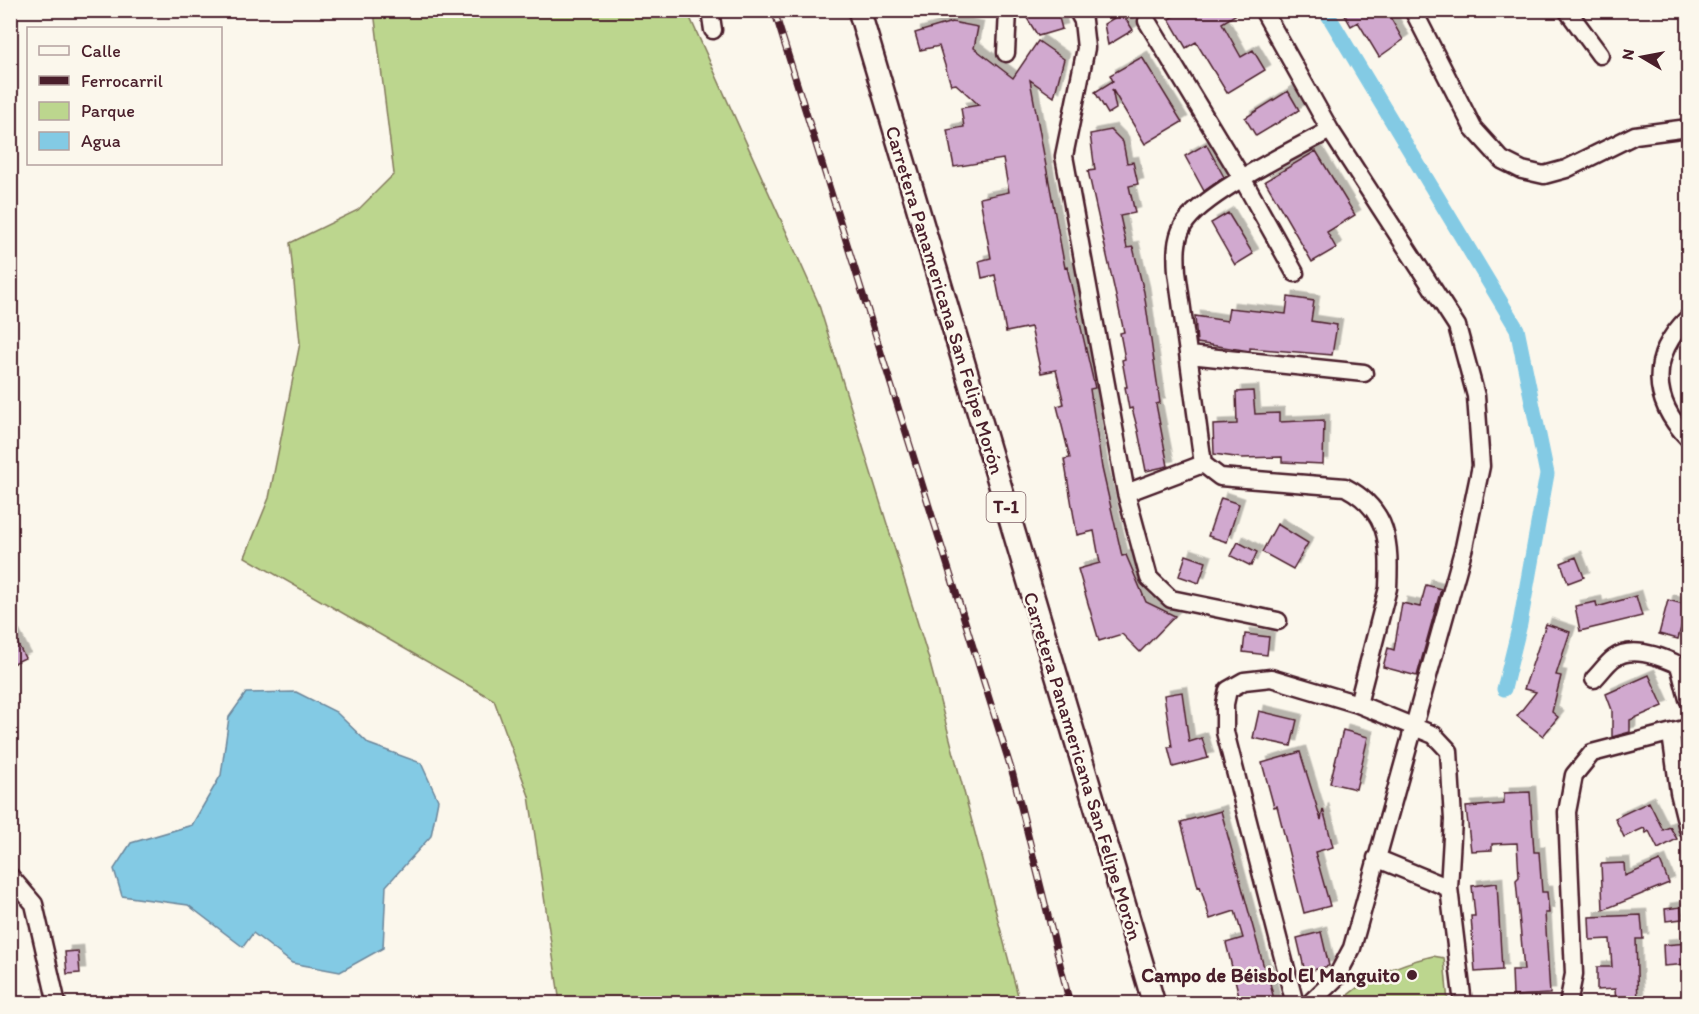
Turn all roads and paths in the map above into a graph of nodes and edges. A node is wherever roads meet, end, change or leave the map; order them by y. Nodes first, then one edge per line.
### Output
1 (710, 10) edge
2 (859, 10) edge
3 (1008, 10) edge
4 (1077, 10) edge
5 (1263, 10) edge
6 (1413, 10) edge
7 (1567, 10) edge
8 (1147, 21) dead end
9 (713, 30) dead end
10 (1006, 53) dead end
11 (1600, 56) dead end
12 (1689, 128) edge
13 (1330, 130) junction
14 (1242, 178) junction
15 (1295, 273) dead end
16 (1689, 318) edge
17 (1189, 355) junction
18 (1364, 373) dead end
19 (1689, 438) edge
20 (1203, 464) junction
21 (1126, 493) junction
22 (1278, 621) dead end
23 (1594, 679) dead end
24 (1689, 699) edge
25 (1358, 704) junction
26 (1415, 725) junction
27 (1689, 728) edge
28 (1671, 734) junction
29 (1689, 829) edge
30 (1376, 858) junction
31 (10, 876) edge
32 (1449, 888) junction
33 (57, 1004) edge
34 (1154, 1004) edge
35 (1295, 1004) edge
36 (1309, 1004) edge
37 (1463, 1004) edge
38 (1568, 1004) edge

1 - 9 street
2 - 34 main road, Carretera Panamericana San Felipe Morón / T-1
3 - 10 street
4 - 21 street
5 - 13 street
6 - 12 street
7 - 11 street
8 - 14 street
13 - 14 street
13 - 26 street
14 - 15 street
14 - 17 street
16 - 19 street
17 - 18 street
17 - 20 street
20 - 21 street
20 - 25 street
21 - 22 street
23 - 24 street
25 - 26 street
25 - 35 street
26 - 30 street
26 - 32 street
27 - 28 street
28 - 29 street
28 - 38 street
30 - 32 street
30 - 36 street
31 - 33 street
32 - 37 street

